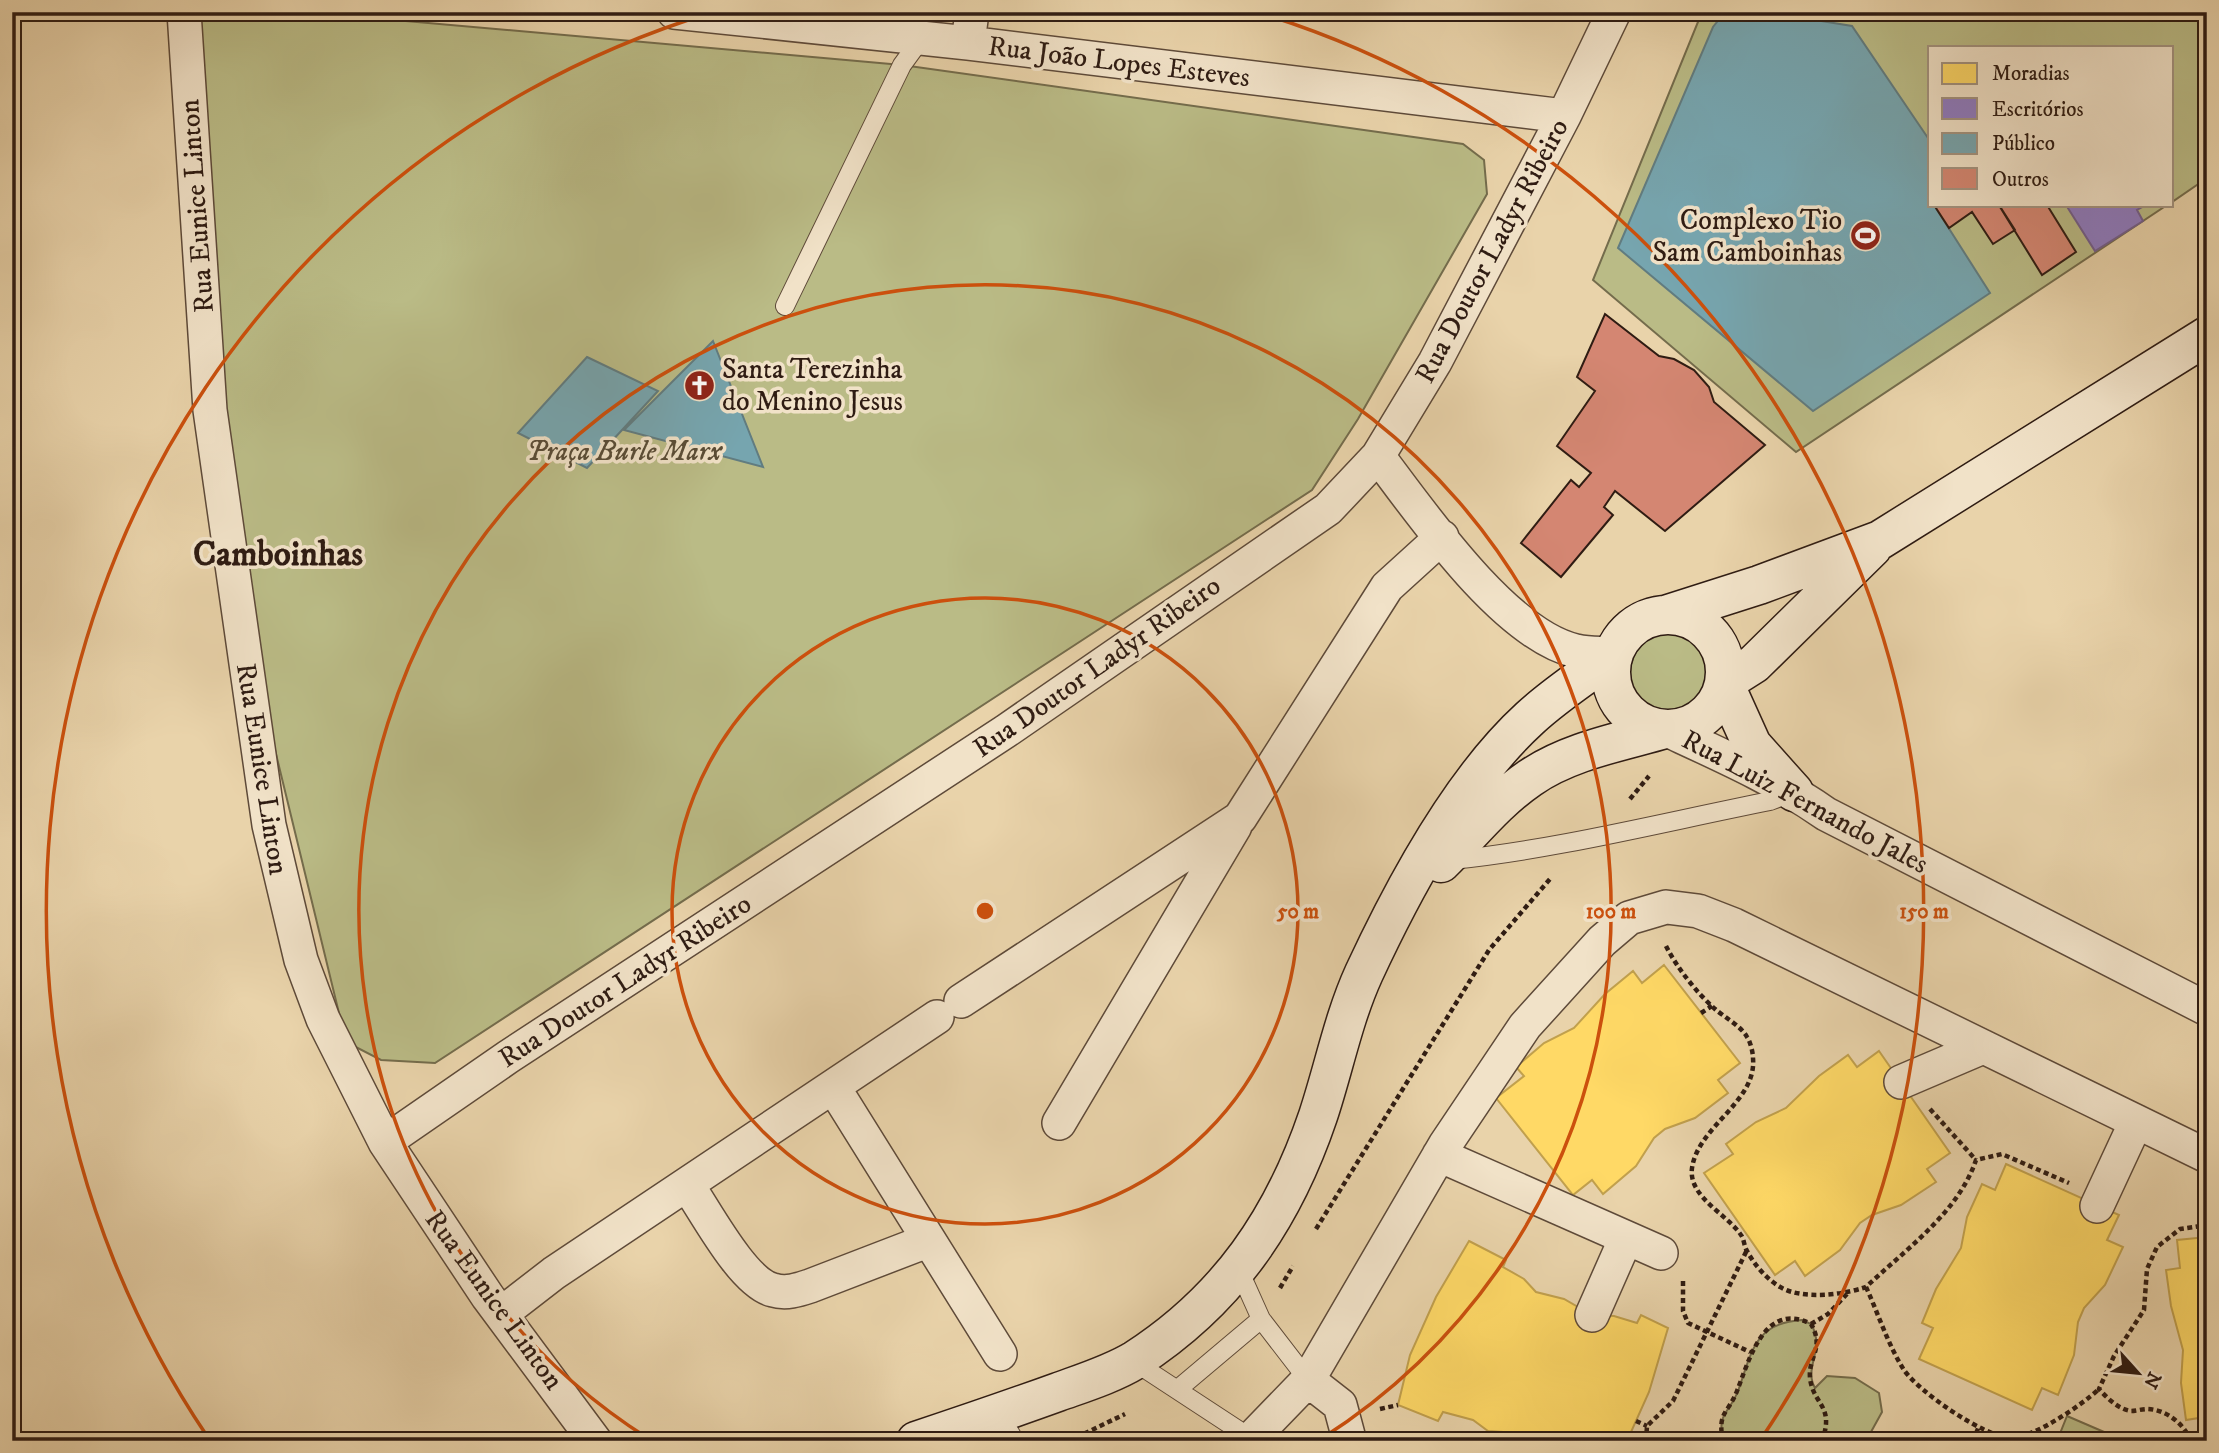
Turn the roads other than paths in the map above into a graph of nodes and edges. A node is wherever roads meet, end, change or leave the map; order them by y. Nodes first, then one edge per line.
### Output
1 (184, 12) edge
2 (674, 12) edge
3 (1614, 12) edge
4 (970, 28) edge
5 (921, 39) junction
6 (1564, 116) junction
7 (785, 306) dead end
8 (2207, 336) edge
9 (1378, 456) junction
10 (1442, 537) junction
11 (1880, 540) junction
12 (1665, 615) junction
13 (1614, 654) junction
14 (1724, 683) junction
15 (1665, 729) junction
16 (1794, 792) junction
17 (1240, 818) junction
18 (1443, 861) junction
19 (1405, 896) junction
20 (2207, 1009) edge
21 (1983, 1047) junction
22 (1907, 1080) road end
23 (834, 1088) junction
24 (2136, 1122) junction
25 (1059, 1123) dead end
26 (385, 1142) junction
27 (1439, 1155) junction
28 (2207, 1156) edge
29 (688, 1186) junction
30 (2099, 1202) road end
31 (1626, 1238) junction
32 (928, 1241) junction
33 (1661, 1253) road end
34 (1239, 1270) junction
35 (501, 1314) junction
36 (1591, 1315) dead end
37 (1261, 1319) junction
38 (1000, 1354) dead end
39 (1133, 1361) junction
40 (1308, 1380) junction
41 (1178, 1389) junction
42 (1006, 1427) edge
43 (1253, 1440) edge
44 (595, 1441) edge
45 (916, 1441) edge
46 (1346, 1441) edge

1 - 26 street, Rua Eunice Linton
2 - 5 street, Rua João Lopes Esteves
3 - 6 street, Rua Doutor Ladyr Ribeiro
4 - 5 street, Rua João Lopes Esteves
4 - 6 street, Rua João Lopes Esteves
5 - 7 lane
6 - 9 street, Rua Doutor Ladyr Ribeiro
8 - 11 street
9 - 10 street
9 - 26 street, Rua Doutor Ladyr Ribeiro
10 - 13 street
10 - 17 street
11 - 12 street
11 - 14 street
12 - 13 street
12 - 14 street
13 - 15 street
13 - 19 street
14 - 15 street
14 - 16 street
15 - 16 street, Rua Luiz Fernando Jales
15 - 18 street
16 - 18 lane
16 - 20 street, Rua Luiz Fernando Jales
17 - 23 street
17 - 25 street
18 - 19 street
19 - 34 street
21 - 22 street
21 - 24 street
21 - 27 street
23 - 29 street
23 - 32 street
24 - 28 street
24 - 30 street
26 - 35 street, Rua Eunice Linton
27 - 31 street
27 - 40 street
29 - 32 street
29 - 35 street
31 - 33 street
31 - 36 street
32 - 38 street
34 - 37 lane
34 - 39 street
35 - 44 street, Rua Eunice Linton
37 - 40 lane
37 - 41 lane
39 - 41 lane
39 - 42 street
40 - 43 street
40 - 46 street
41 - 43 lane
42 - 45 street

